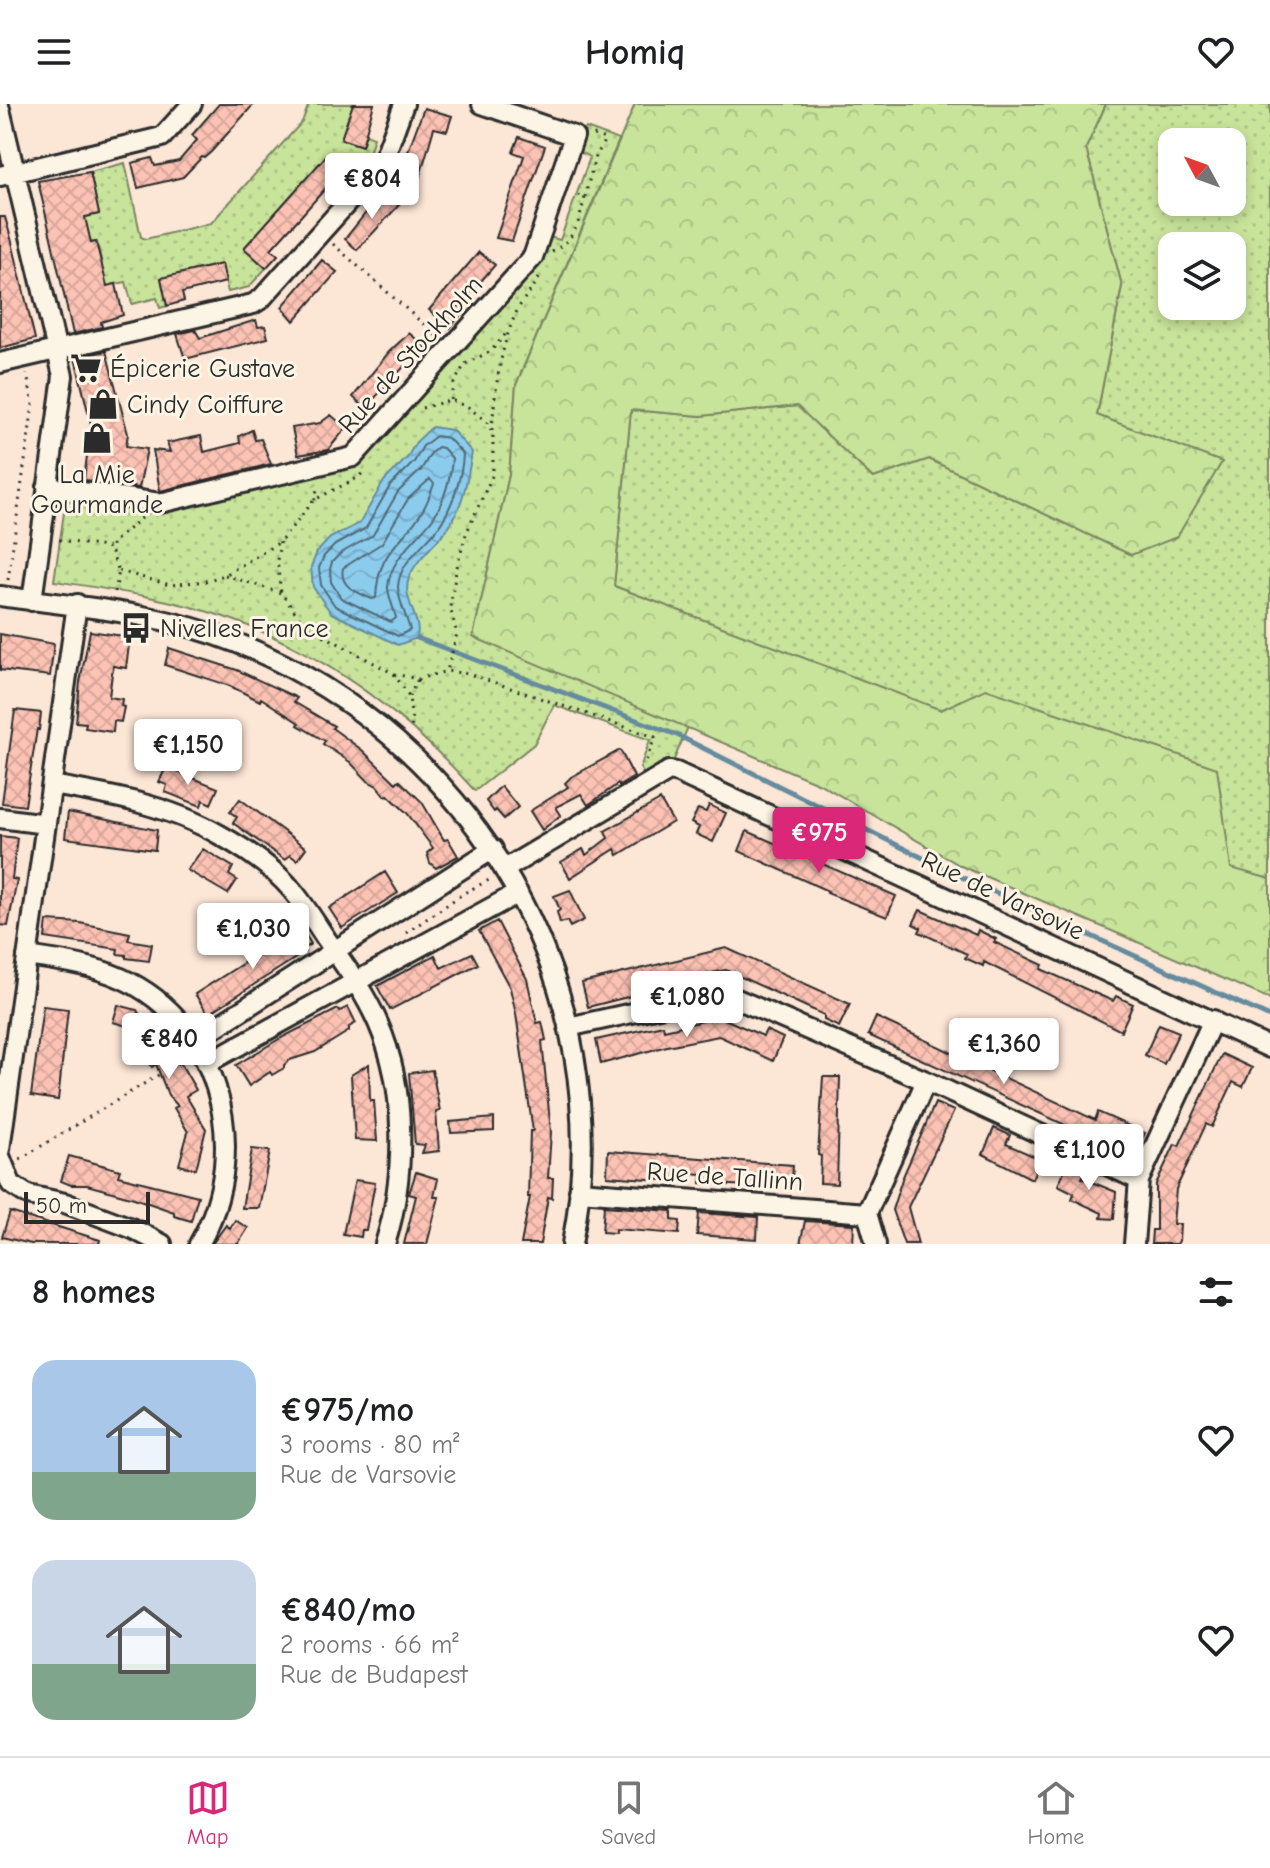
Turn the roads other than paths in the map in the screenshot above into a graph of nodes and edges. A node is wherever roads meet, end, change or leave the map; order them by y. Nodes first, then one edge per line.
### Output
1 (192, 104) edge
2 (404, 104) edge
3 (482, 104) edge
4 (0, 109) edge
5 (8, 174) edge
6 (57, 350) junction
7 (0, 363) edge
8 (47, 487) junction
9 (3, 596) edge
10 (32, 601) junction
11 (77, 604) junction
12 (52, 785) junction
13 (0, 818) edge
14 (46, 824) junction
15 (493, 849) junction
16 (505, 869) junction
17 (518, 893) junction
18 (334, 951) junction
19 (27, 956) junction
20 (356, 982) junction
21 (0, 1010) edge
22 (20, 1013) junction
23 (1213, 1020) junction
24 (568, 1027) junction
25 (194, 1041) junction
26 (1270, 1048) edge
27 (207, 1063) junction
28 (926, 1081) junction
29 (0, 1149) edge
30 (0, 1156) edge
31 (1139, 1180) junction
32 (5, 1190) edge
33 (579, 1191) junction
34 (867, 1213) junction
35 (162, 1244) edge
36 (199, 1244) edge
37 (385, 1244) edge
38 (572, 1244) edge
39 (876, 1244) edge
40 (1134, 1244) edge

1 - 5 street
2 - 6 street
3 - 8 street, Rue de Stockholm
4 - 5 street
5 - 6 street
6 - 7 street
6 - 8 street
8 - 10 street
9 - 10 street
10 - 11 street
11 - 12 street
11 - 15 street
12 - 14 street
12 - 18 street
13 - 14 street
14 - 19 street
15 - 16 street
15 - 18 street
16 - 17 street
16 - 23 street, Rue de Varsovie
17 - 20 street
17 - 24 street
18 - 20 street
18 - 25 street
19 - 22 street
19 - 25 street
20 - 27 street
20 - 37 street
21 - 22 street
22 - 29 street
23 - 26 street, Rue de Varsovie
23 - 31 street
24 - 28 street
24 - 33 street
25 - 27 street
27 - 36 street
28 - 31 street
28 - 34 street
30 - 32 street
31 - 40 street
32 - 35 street
33 - 34 street, Rue de Tallinn
33 - 38 street
34 - 39 street

